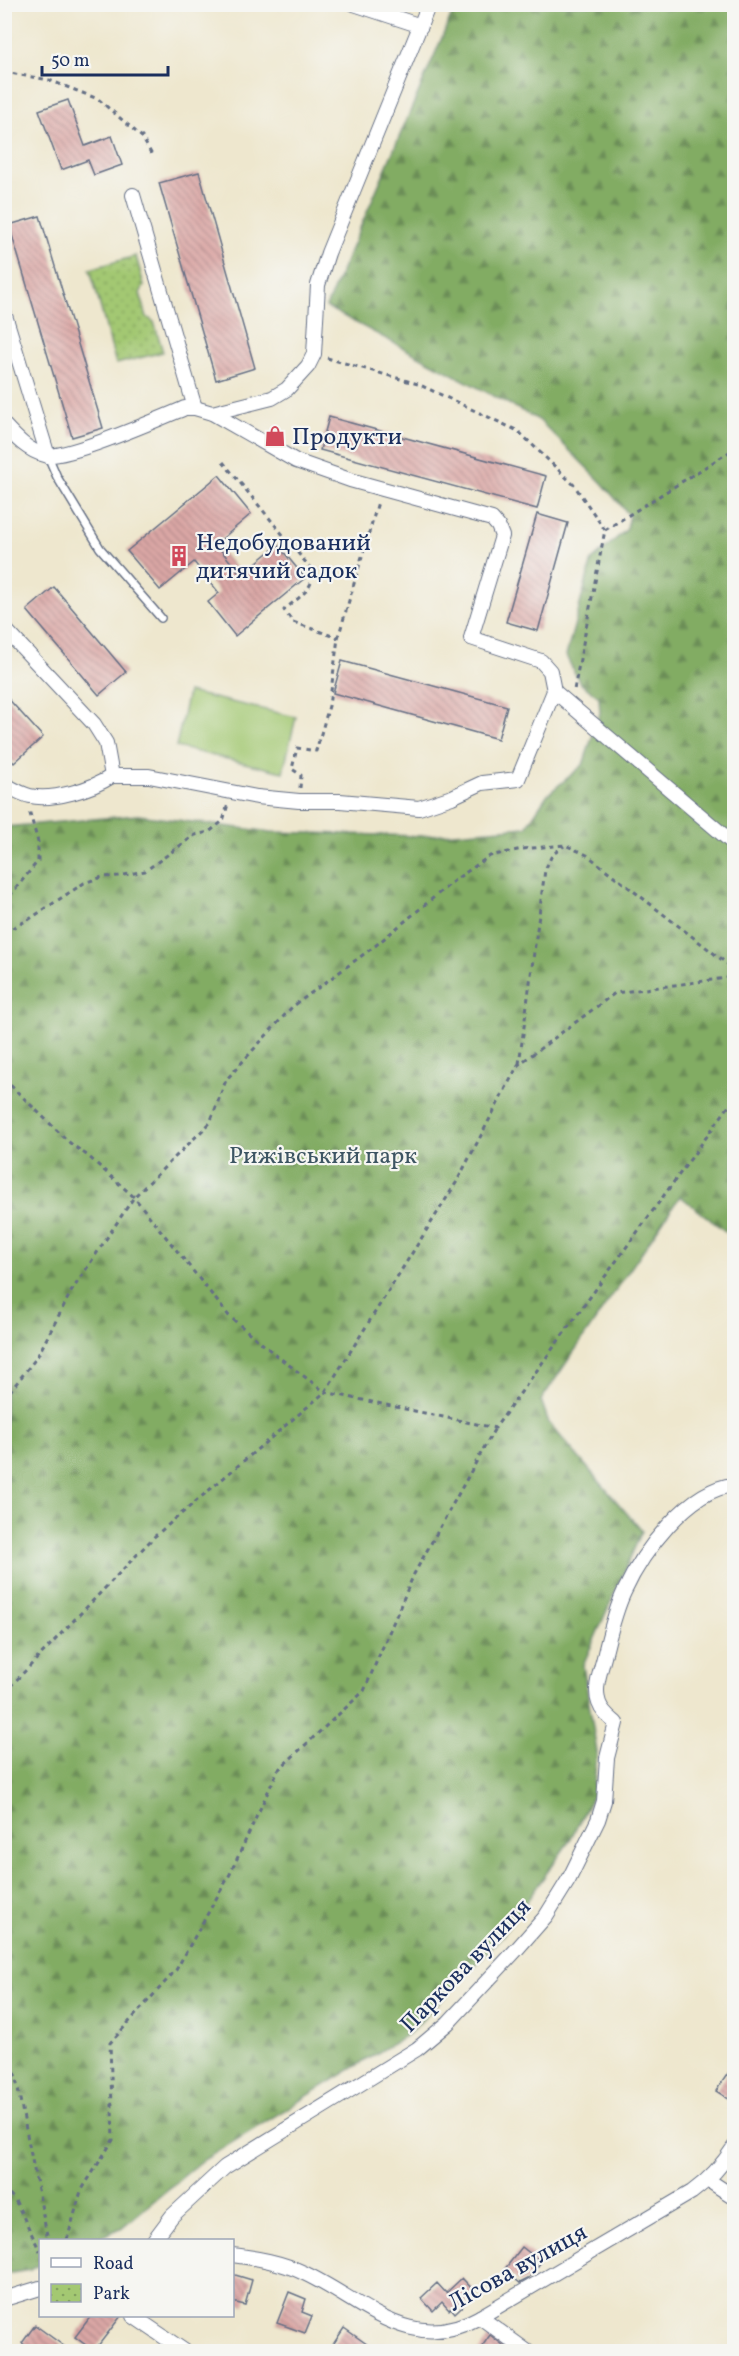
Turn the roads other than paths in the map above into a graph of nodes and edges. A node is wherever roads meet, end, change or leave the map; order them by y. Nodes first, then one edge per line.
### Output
1 (354, 4) edge
2 (429, 4) edge
3 (421, 26) junction
4 (133, 195) dead end
5 (4, 312) edge
6 (195, 408) junction
7 (212, 413) junction
8 (4, 425) edge
9 (48, 456) junction
10 (161, 618) dead end
11 (4, 628) edge
12 (554, 691) junction
13 (112, 777) junction
14 (4, 784) edge
15 (735, 844) edge
16 (735, 1485) edge
17 (735, 2147) edge
18 (708, 2180) junction
19 (735, 2198) edge
20 (156, 2239) edge
21 (234, 2255) edge
22 (39, 2288) edge
23 (4, 2300) edge
24 (134, 2317) edge
25 (480, 2317) junction
26 (186, 2352) edge
27 (528, 2352) edge

1 - 3 street
2 - 3 street
3 - 7 street
4 - 6 street
5 - 9 street
6 - 7 street
6 - 9 street
7 - 12 street
8 - 9 street
9 - 10 lane
11 - 13 street
12 - 13 street
12 - 15 street
13 - 14 street
16 - 20 street, Паркова вулиця
17 - 18 street, Лісова вулиця
18 - 19 street
18 - 25 street, Лісова вулиця
21 - 25 street, Лісова вулиця
22 - 23 street
24 - 26 street
25 - 27 street

